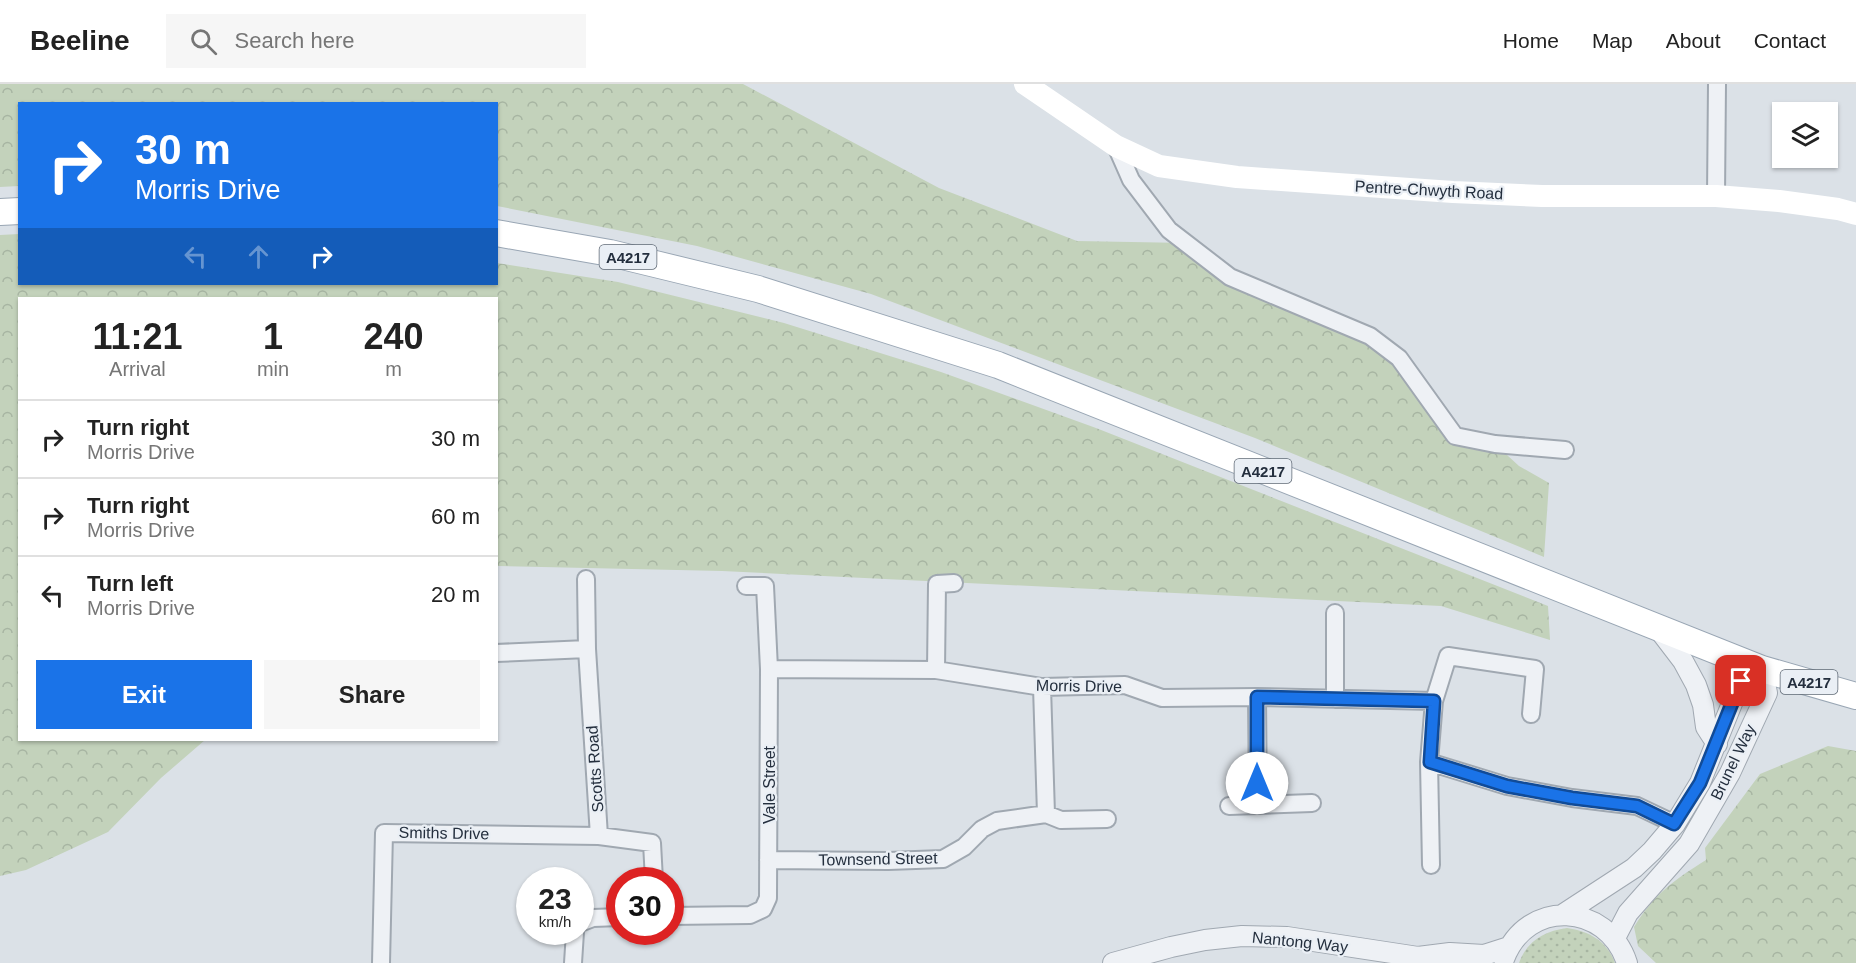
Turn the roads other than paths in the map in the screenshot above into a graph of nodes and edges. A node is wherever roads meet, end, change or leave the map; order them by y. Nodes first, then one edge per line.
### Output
1 (1025, 84) edge
2 (1717, 84) edge
3 (1116, 146) junction
4 (1716, 196) junction
5 (18, 211) edge
6 (0, 212) edge
7 (1856, 214) edge
8 (498, 233) edge
9 (1565, 450) dead end
10 (586, 579) dead end
11 (954, 583) dead end
12 (746, 586) dead end
13 (1335, 614) dead end
14 (1657, 627) junction
15 (587, 649) junction
16 (498, 653) edge
17 (769, 669) junction
18 (1762, 669) junction
19 (936, 670) junction
20 (1042, 687) junction
21 (1856, 696) edge
22 (1257, 697) junction
23 (1335, 699) junction
24 (1434, 701) junction
25 (1531, 714) dead end
26 (1717, 744) junction
27 (1430, 762) junction
28 (1312, 803) dead end
29 (1257, 805) junction
30 (1229, 806) dead end
31 (1046, 814) junction
32 (1107, 819) dead end
33 (1674, 824) junction
34 (599, 836) junction
35 (768, 860) junction
36 (1431, 865) dead end
37 (653, 867) edge
38 (1562, 915) junction
39 (684, 916) edge
40 (1615, 938) junction
41 (574, 945) edge
42 (1506, 955) edge
43 (1425, 960) edge
44 (381, 963) edge
45 (573, 963) edge
46 (1113, 963) edge
47 (1627, 963) edge

1 - 3 main road, Pentre-Chwyth Road
2 - 4 street
3 - 4 main road, Pentre-Chwyth Road
3 - 9 street
4 - 7 main road, Pentre-Chwyth Road
5 - 6 main road
8 - 14 main road, A4217
10 - 15 street, Scotts Road
11 - 19 street
12 - 17 street, Vale Street
13 - 23 street
14 - 18 main road, A4217
14 - 26 street
15 - 16 street
15 - 34 street, Scotts Road
17 - 19 street, Morris Drive
17 - 35 street, Vale Street
18 - 21 main road, A4217
18 - 26 street, Brunel Way
18 - 40 street, Brunel Way
19 - 20 street, Morris Drive
20 - 22 street, Morris Drive
20 - 31 street
22 - 23 street, Morris Drive
22 - 29 street
23 - 24 street, Morris Drive
24 - 25 street
24 - 27 street
26 - 33 street, Brunel Way
27 - 33 street
27 - 36 street
28 - 29 street
29 - 30 street
31 - 32 street, Townsend Street
31 - 35 street, Townsend Street
33 - 38 street, Brunel Way
34 - 37 street, Scotts Road
34 - 44 street, Smiths Drive
35 - 39 street, Vale Street
38 - 40 street
38 - 42 street
40 - 47 street
41 - 45 street
42 - 43 street, Nantong Way
43 - 46 street, Nantong Way

